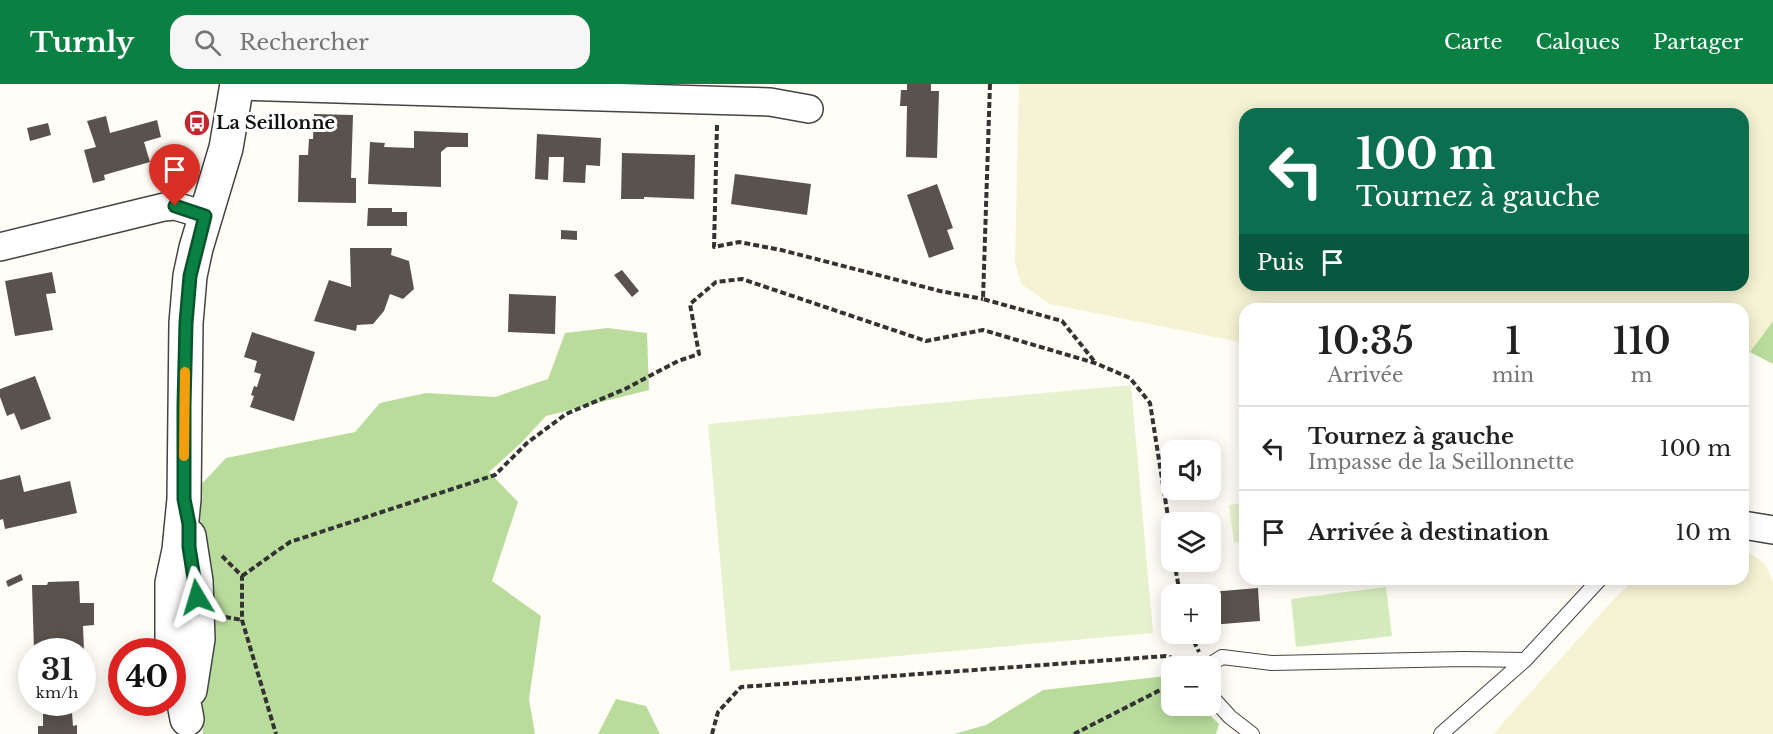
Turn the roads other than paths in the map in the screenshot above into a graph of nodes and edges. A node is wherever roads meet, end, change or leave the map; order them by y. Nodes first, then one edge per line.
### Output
1 (237, 85) edge
2 (809, 109) dead end
3 (205, 216) junction
4 (0, 247) edge
5 (1749, 526) edge
6 (1773, 530) edge
7 (1594, 585) edge
8 (1221, 658) edge
9 (1525, 660) junction
10 (1221, 707) edge
11 (187, 726) edge
12 (1252, 734) edge
13 (1441, 734) edge

1 - 2 street
1 - 3 street
3 - 4 street
3 - 11 street
5 - 6 street
7 - 9 lane
8 - 9 lane
9 - 13 lane
10 - 12 lane

